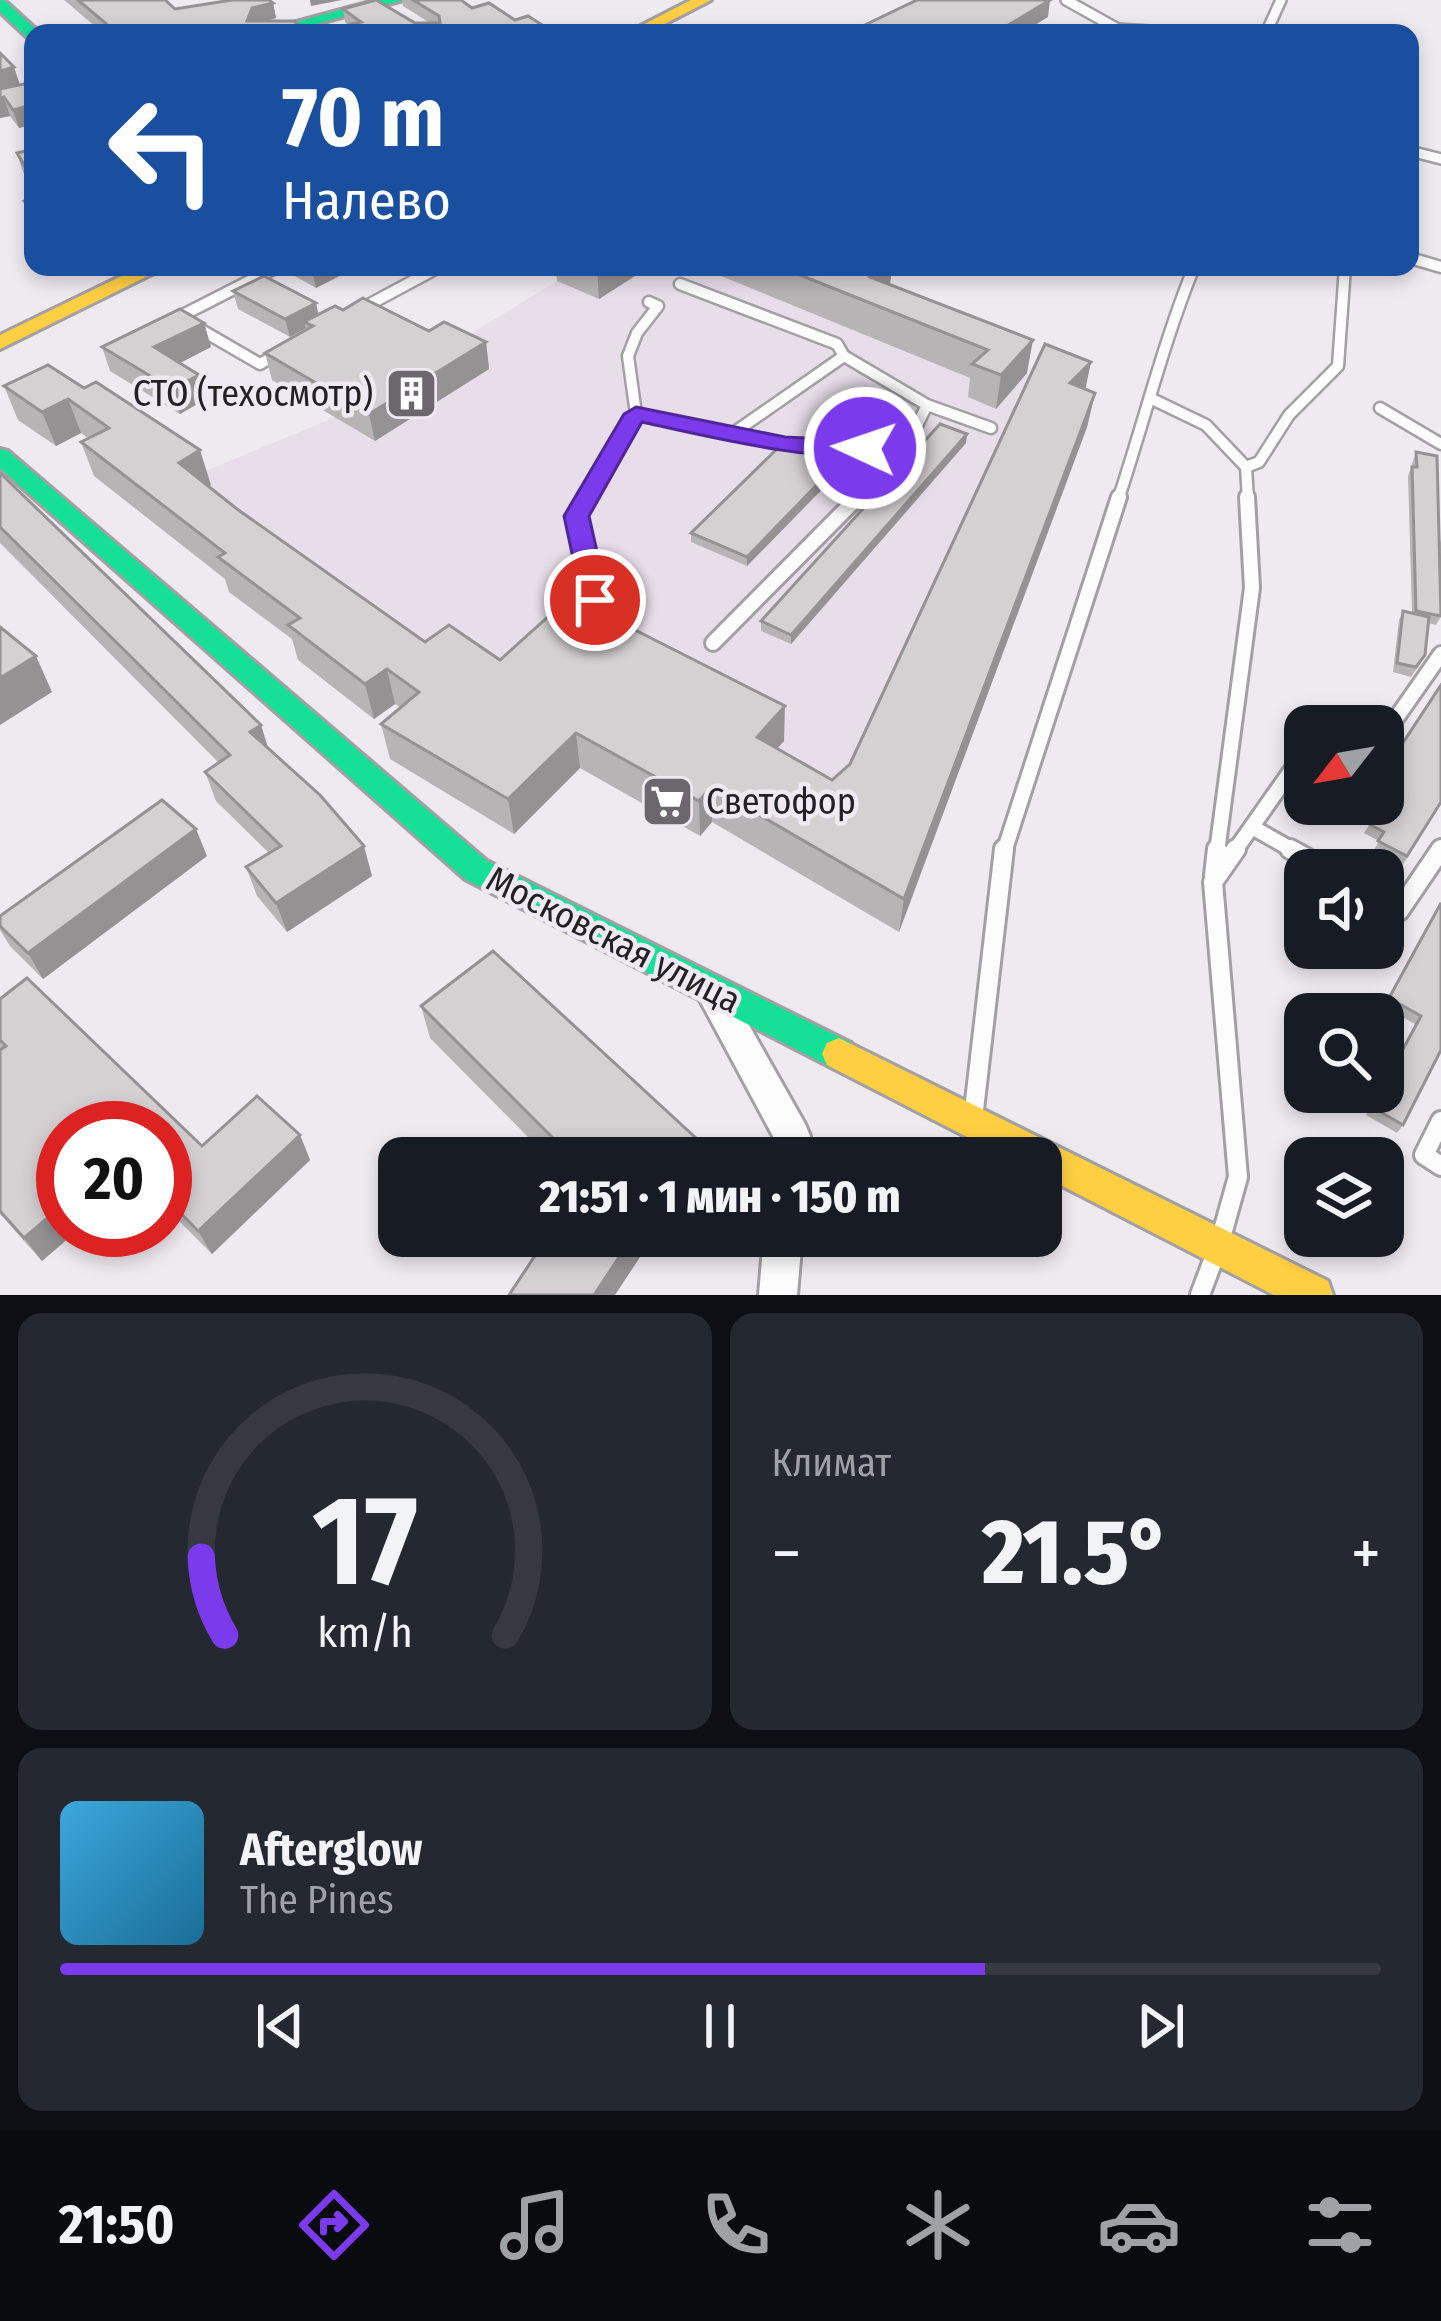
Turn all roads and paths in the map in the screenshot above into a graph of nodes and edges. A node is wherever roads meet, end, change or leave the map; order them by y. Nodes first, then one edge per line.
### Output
1 (1066, 0) edge
2 (692, 2) edge
3 (0, 4) edge
4 (387, 4) edge
5 (303, 24) edge
6 (652, 24) edge
7 (1109, 24) edge
8 (24, 26) edge
9 (138, 276) edge
10 (259, 276) edge
11 (422, 276) edge
12 (1190, 276) edge
13 (1344, 276) edge
14 (680, 284) dead end
15 (650, 302) dead end
16 (339, 321) edge
17 (299, 342) edge
18 (0, 343) edge
19 (844, 356) junction
20 (1152, 399) junction
21 (927, 405) junction
22 (1380, 409) dead end
23 (636, 414) junction
24 (991, 428) dead end
25 (732, 434) junction
26 (1441, 444) edge
27 (905, 450) junction
28 (0, 456) edge
29 (1246, 467) junction
30 (595, 600) dead end
31 (712, 643) dead end
32 (1441, 654) edge
33 (1404, 707) edge
34 (1284, 782) edge
35 (1252, 827) junction
36 (1441, 848) edge
37 (1291, 849) edge
38 (1213, 882) junction
39 (1404, 903) edge
40 (710, 988) junction
41 (974, 1121) junction
42 (1441, 1121) edge
43 (792, 1137) edge
44 (1441, 1166) edge
45 (1219, 1244) junction
46 (781, 1257) edge
47 (778, 1295) edge
48 (1200, 1295) edge
49 (1314, 1295) edge

1 - 7 lane
2 - 6 main road
3 - 8 main road
4 - 5 main road
9 - 18 main road
10 - 17 lane
11 - 16 lane
12 - 20 lane
13 - 29 lane
14 - 19 lane
15 - 23 lane
19 - 21 lane
19 - 25 lane
20 - 29 lane
20 - 41 lane
21 - 24 lane
21 - 27 lane
22 - 26 lane
23 - 25 lane
23 - 30 lane
25 - 27 lane
27 - 31 lane
28 - 40 main road, Московская улица
29 - 38 lane
32 - 33 lane
34 - 35 lane
35 - 37 lane
35 - 38 lane
36 - 39 lane
38 - 45 lane
40 - 41 main road, Московская улица
40 - 43 street
41 - 45 main road, Московская улица
42 - 44 lane
45 - 48 lane
45 - 49 main road, Московская улица
46 - 47 street

